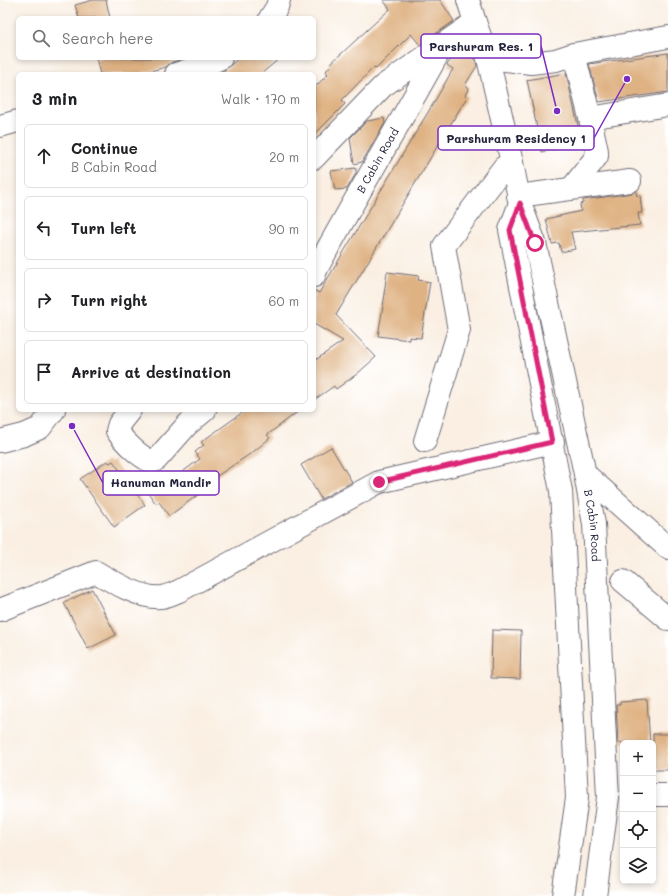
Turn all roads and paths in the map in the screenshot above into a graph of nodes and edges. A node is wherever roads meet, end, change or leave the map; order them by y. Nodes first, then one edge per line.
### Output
1 (279, 0) edge
2 (468, 0) edge
3 (271, 16) edge
4 (475, 22) junction
5 (668, 37) edge
6 (443, 44) junction
7 (574, 54) junction
8 (488, 58) junction
9 (217, 60) edge
10 (182, 72) edge
11 (668, 105) edge
12 (590, 118) junction
13 (16, 122) edge
14 (0, 126) edge
15 (316, 156) edge
16 (512, 164) junction
17 (630, 181) dead end
18 (572, 188) junction
19 (519, 199) junction
20 (316, 271) edge
21 (52, 412) edge
22 (128, 412) edge
23 (203, 412) edge
24 (0, 441) edge
25 (425, 441) dead end
26 (552, 442) junction
27 (585, 474) junction
28 (668, 548) edge
29 (623, 581) dead end
30 (0, 610) edge
31 (668, 619) edge
32 (656, 795) edge
33 (668, 795) edge
34 (615, 797) edge
35 (577, 798) junction
36 (563, 896) edge
37 (595, 896) edge

1 - 3 street
2 - 4 street, B Cabin Road
4 - 6 street, B Cabin Road
4 - 8 street, B Cabin Road
5 - 7 street
6 - 15 street, B Cabin Road
6 - 20 street, B Cabin Road
7 - 8 street
7 - 12 street
8 - 16 street, B Cabin Road
9 - 10 street
11 - 12 street
12 - 18 street
13 - 14 street
16 - 19 street, B Cabin Road
16 - 25 street
17 - 18 street
18 - 19 street
19 - 26 street
19 - 27 street, B Cabin Road
21 - 24 street
22 - 23 street
26 - 30 street
26 - 35 street
27 - 28 street
27 - 34 street, B Cabin Road
29 - 31 street
32 - 33 street
34 - 35 street
34 - 37 street, B Cabin Road
35 - 36 street

